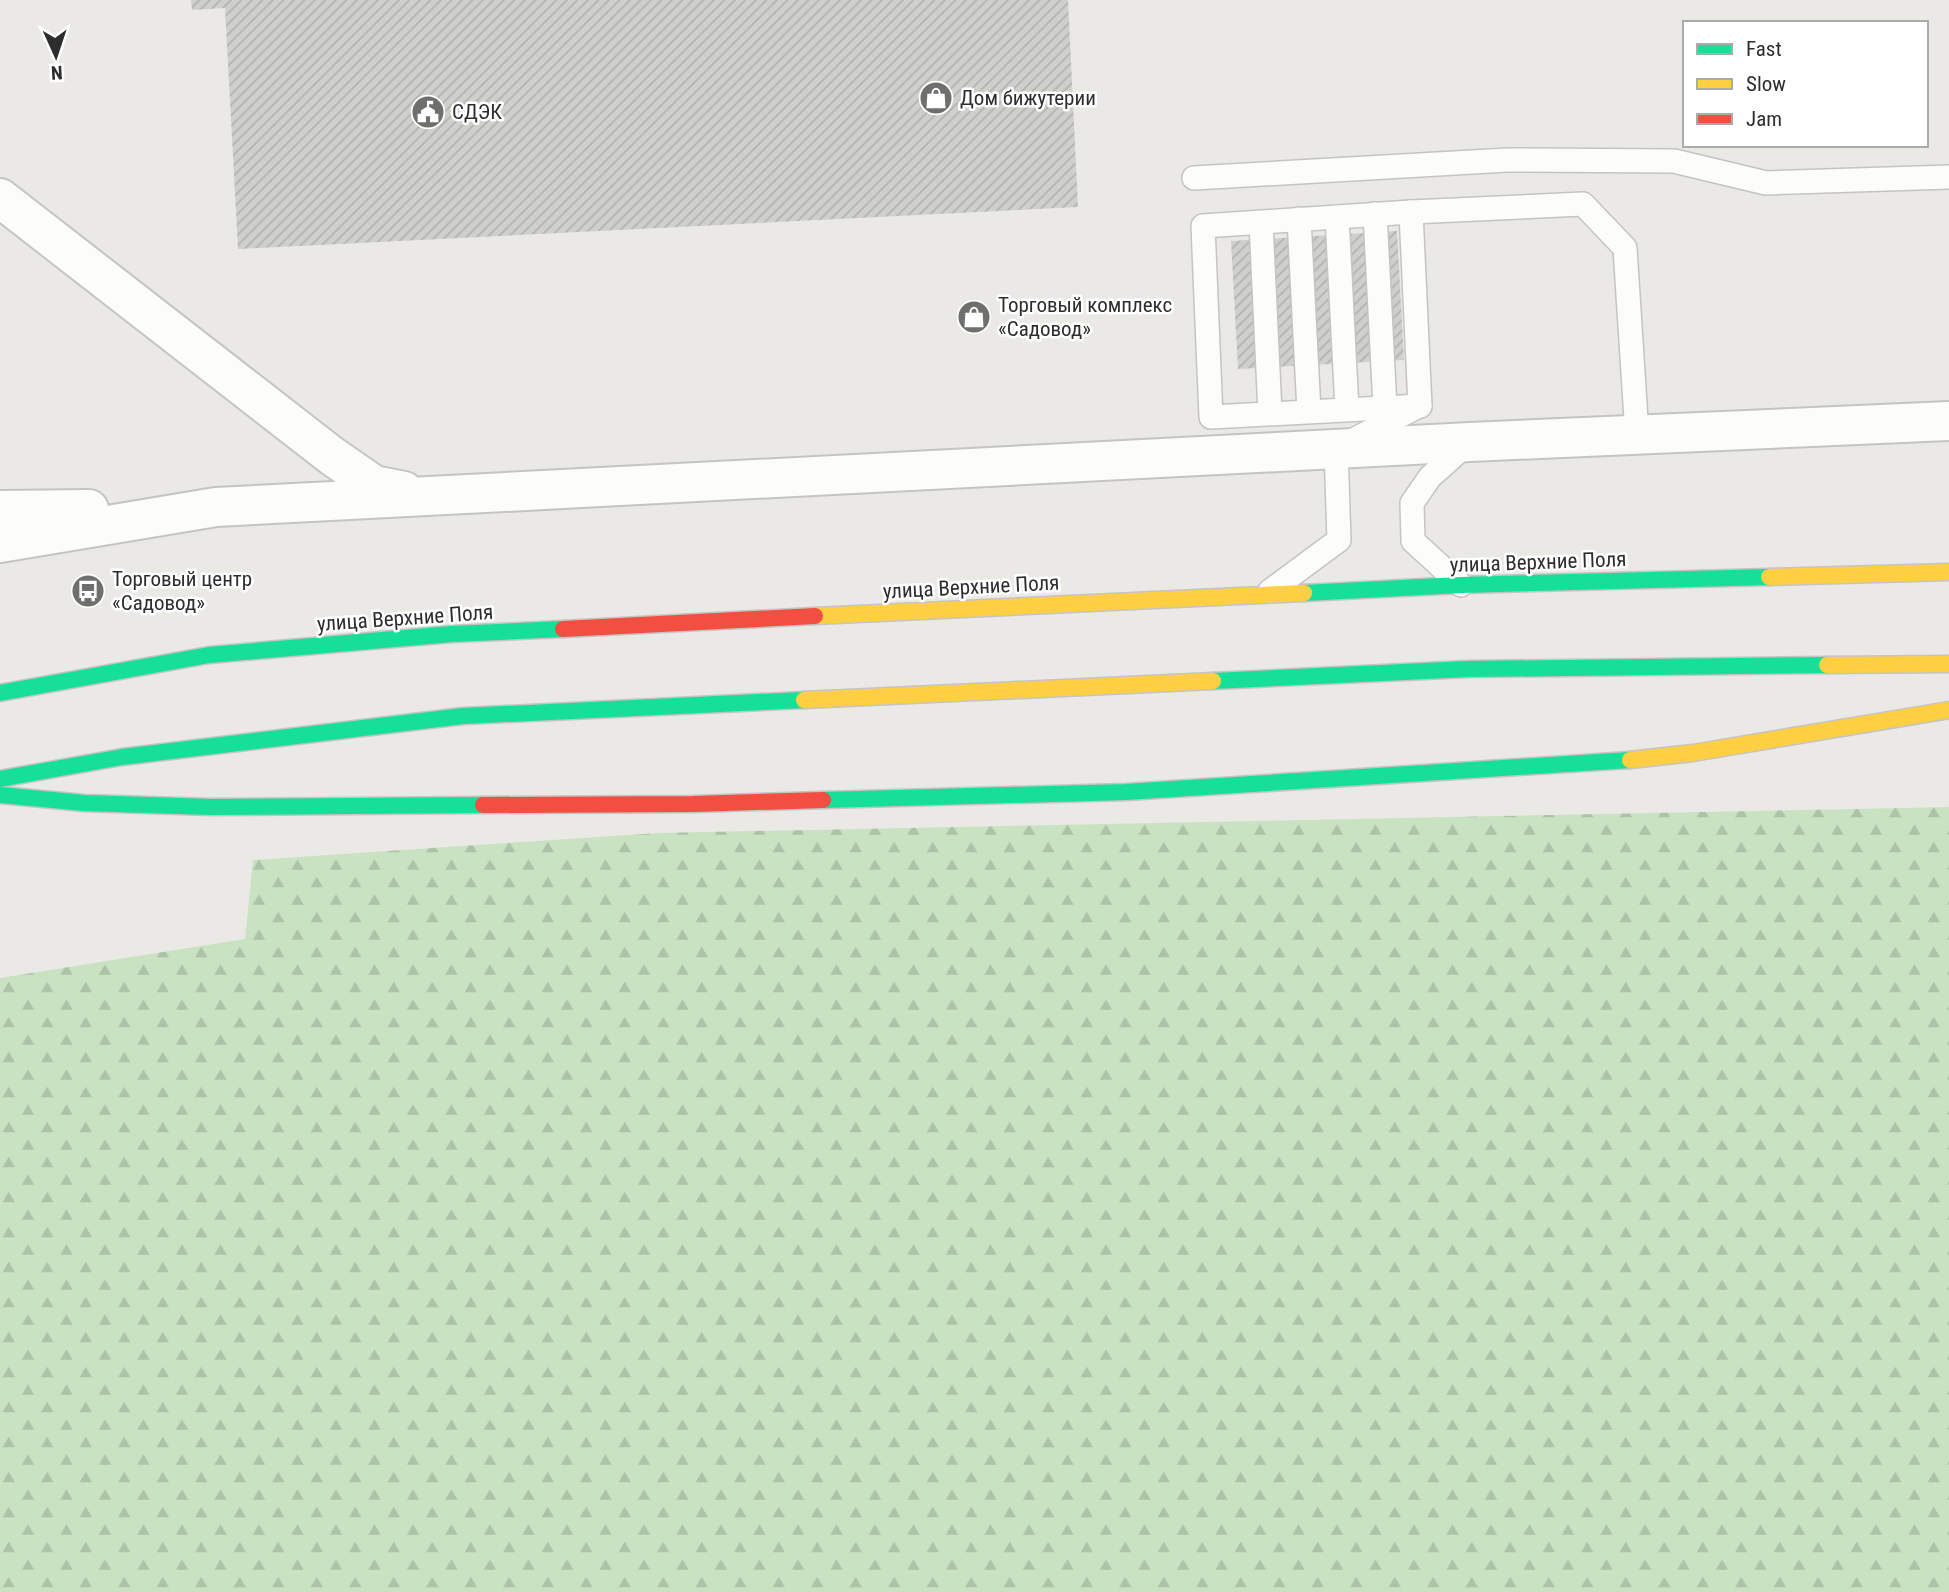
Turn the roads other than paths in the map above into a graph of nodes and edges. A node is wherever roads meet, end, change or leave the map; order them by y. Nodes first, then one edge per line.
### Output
1 (1949, 177) edge
2 (1194, 178) dead end
3 (0, 198) edge
4 (1410, 212) junction
5 (1375, 214) junction
6 (1337, 217) junction
7 (1299, 219) junction
8 (1261, 223) junction
9 (1420, 406) junction
10 (1385, 407) junction
11 (1347, 410) junction
12 (1308, 411) junction
13 (1270, 414) junction
14 (1949, 421) edge
15 (1637, 435) junction
16 (1470, 442) junction
17 (1336, 449) junction
18 (431, 496) junction
19 (216, 507) junction
20 (0, 510) edge
21 (0, 543) edge
22 (1949, 572) edge
23 (1461, 585) junction
24 (1267, 593) junction
25 (1949, 664) edge
26 (0, 693) edge
27 (1949, 710) edge
28 (0, 779) edge
29 (0, 795) edge

1 - 2 lane
3 - 18 street
4 - 5 lane
4 - 9 lane
4 - 15 lane
5 - 6 lane
5 - 10 lane
6 - 7 lane
6 - 11 lane
7 - 8 lane
7 - 12 lane
8 - 13 lane
8 - 13 lane
9 - 10 lane
9 - 17 lane
10 - 11 lane
11 - 12 lane
12 - 13 lane
14 - 15 street
15 - 16 street
16 - 17 street
16 - 23 lane
17 - 18 street
17 - 24 lane
18 - 19 street
19 - 20 street
19 - 21 street
22 - 23 main road, улица Верхние Поля
23 - 24 main road, улица Верхние Поля
24 - 26 main road, улица Верхние Поля
25 - 28 main road
27 - 29 main road

